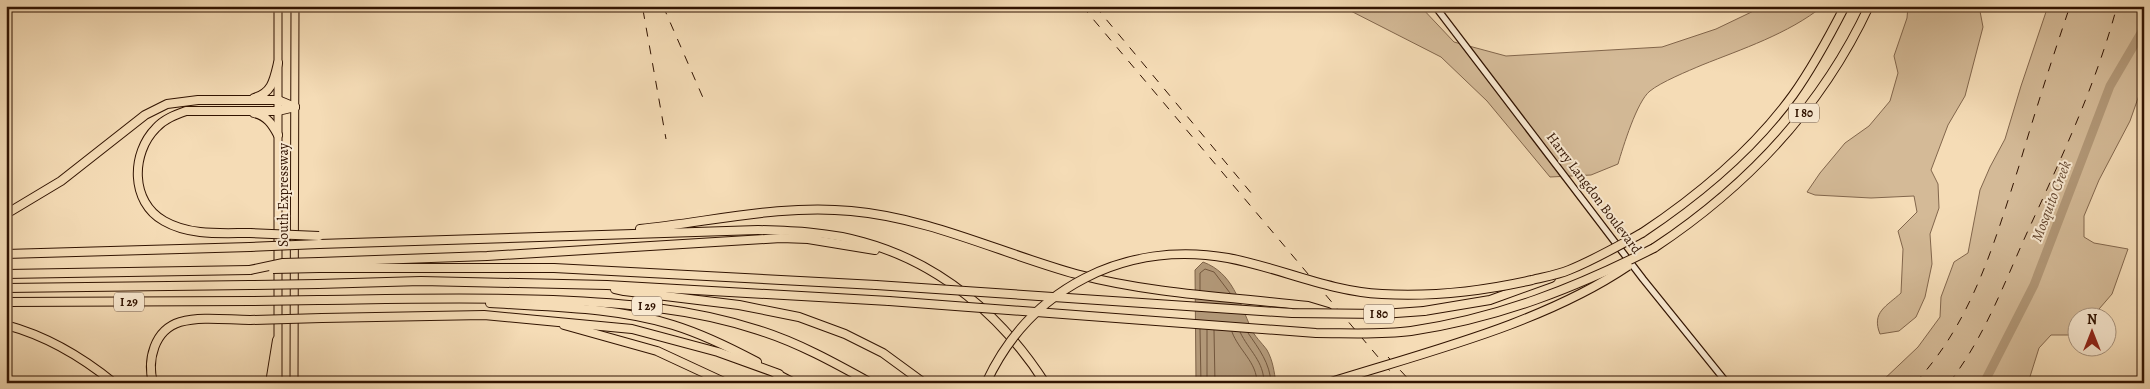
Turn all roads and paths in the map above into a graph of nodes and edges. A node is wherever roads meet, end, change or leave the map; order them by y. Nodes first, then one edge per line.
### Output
1 (278, 6) edge
2 (295, 6) edge
3 (1431, 6) edge
4 (1435, 6) edge
5 (1845, 6) edge
6 (1869, 6) edge
7 (1443, 17) junction
8 (278, 63) junction
9 (278, 100) junction
10 (233, 101) junction
11 (295, 106) junction
12 (237, 110) junction
13 (278, 111) junction
14 (278, 136) junction
15 (6, 214) edge
16 (577, 235) junction
17 (319, 240) junction
18 (1654, 248) junction
19 (6, 254) edge
20 (897, 254) junction
21 (318, 265) junction
22 (1567, 271) junction
23 (6, 274) edge
24 (606, 285) junction
25 (6, 288) edge
26 (408, 299) junction
27 (6, 302) edge
28 (1334, 314) junction
29 (542, 319) junction
30 (6, 325) edge
31 (277, 340) junction
32 (779, 374) junction
33 (114, 383) edge
34 (154, 383) edge
35 (270, 383) edge
36 (278, 383) edge
37 (294, 383) edge
38 (726, 383) edge
39 (794, 383) edge
40 (871, 383) edge
41 (924, 383) edge
42 (986, 383) edge
43 (1045, 383) edge
44 (1328, 383) edge
45 (1727, 383) edge

1 - 8 main road, South Expressway
2 - 11 main road, South Expressway
3 - 7 main road, Harry Langdon Boulevard
4 - 7 main road, Harry Langdon Boulevard
5 - 22 highway, I 80, bridge
6 - 18 highway, I 80
7 - 45 main road, Harry Langdon Boulevard
8 - 9 main road, South Expressway
8 - 10 highway
9 - 10 highway
9 - 11 highway
9 - 13 main road, South Expressway
10 - 15 highway
11 - 13 highway
11 - 37 main road, South Expressway
12 - 13 highway
12 - 14 highway
12 - 17 highway, bridge
13 - 14 main road, South Expressway
14 - 31 main road, South Expressway
16 - 17 highway
16 - 20 highway
16 - 28 highway, bridge
17 - 19 highway, bridge
18 - 24 highway, bridge
18 - 44 highway, bridge
20 - 21 highway
20 - 43 highway
21 - 23 highway, bridge
21 - 28 highway, bridge
22 - 28 highway, I 80, bridge
22 - 42 highway, bridge
24 - 25 highway, bridge
24 - 41 highway
26 - 27 highway, I 29, bridge
26 - 32 highway
26 - 40 highway, I 29
29 - 32 highway
29 - 34 highway, bridge
29 - 38 highway
30 - 33 highway
31 - 35 highway
31 - 36 main road, South Expressway
32 - 39 highway

